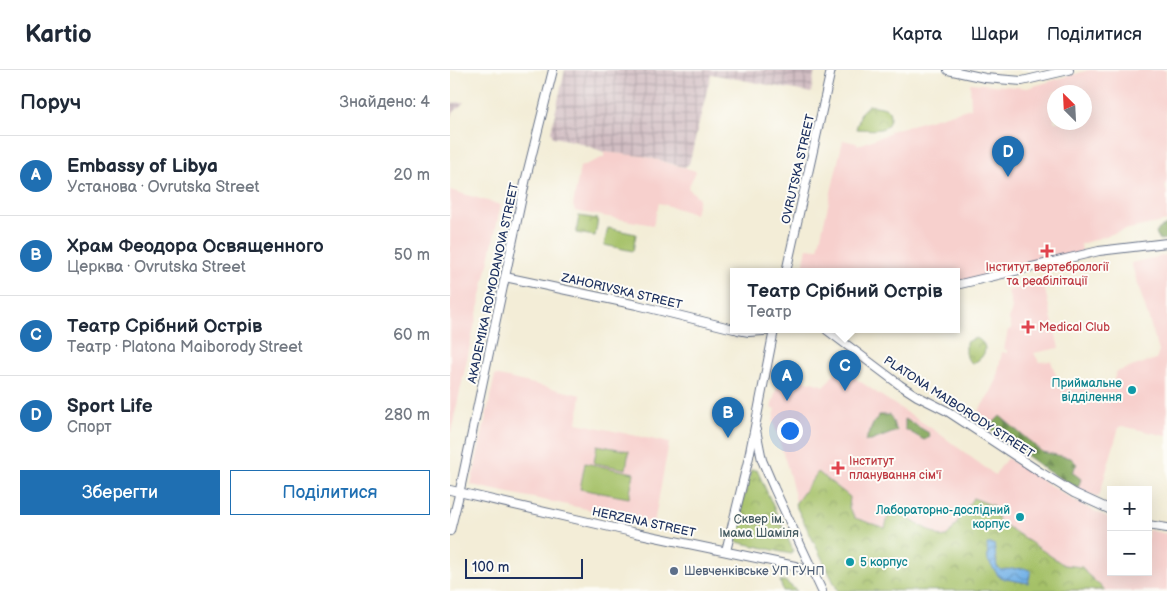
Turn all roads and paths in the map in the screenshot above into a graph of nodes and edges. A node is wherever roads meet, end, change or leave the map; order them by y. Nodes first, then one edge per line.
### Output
1 (553, 70) edge
2 (831, 70) edge
3 (948, 70) edge
4 (1069, 70) edge
5 (1167, 244) edge
6 (787, 268) edge
7 (505, 277) junction
8 (960, 284) edge
9 (730, 328) edge
10 (774, 333) edge
11 (831, 333) edge
12 (755, 421) junction
13 (450, 490) edge
14 (460, 492) junction
15 (1107, 508) edge
16 (1152, 526) edge
17 (1167, 528) edge
18 (450, 532) edge
19 (726, 551) junction
20 (813, 573) junction
21 (820, 589) edge

1 - 7 street, AKADEMIKA ROMODANOVA STREET
2 - 6 street, OVRUTSKA STREET
3 - 4 street
5 - 8 street
7 - 9 street, ZAHORIVSKA STREET
7 - 14 street, AKADEMIKA ROMODANOVA STREET
10 - 12 street
11 - 15 street, PLATONA MAIBORODY STREET
12 - 19 street
12 - 20 street
13 - 14 street, HERZENA STREET
14 - 18 street, AKADEMIKA ROMODANOVA STREET
14 - 19 street, HERZENA STREET
16 - 17 street
19 - 20 street, HERZENA STREET
20 - 21 street

